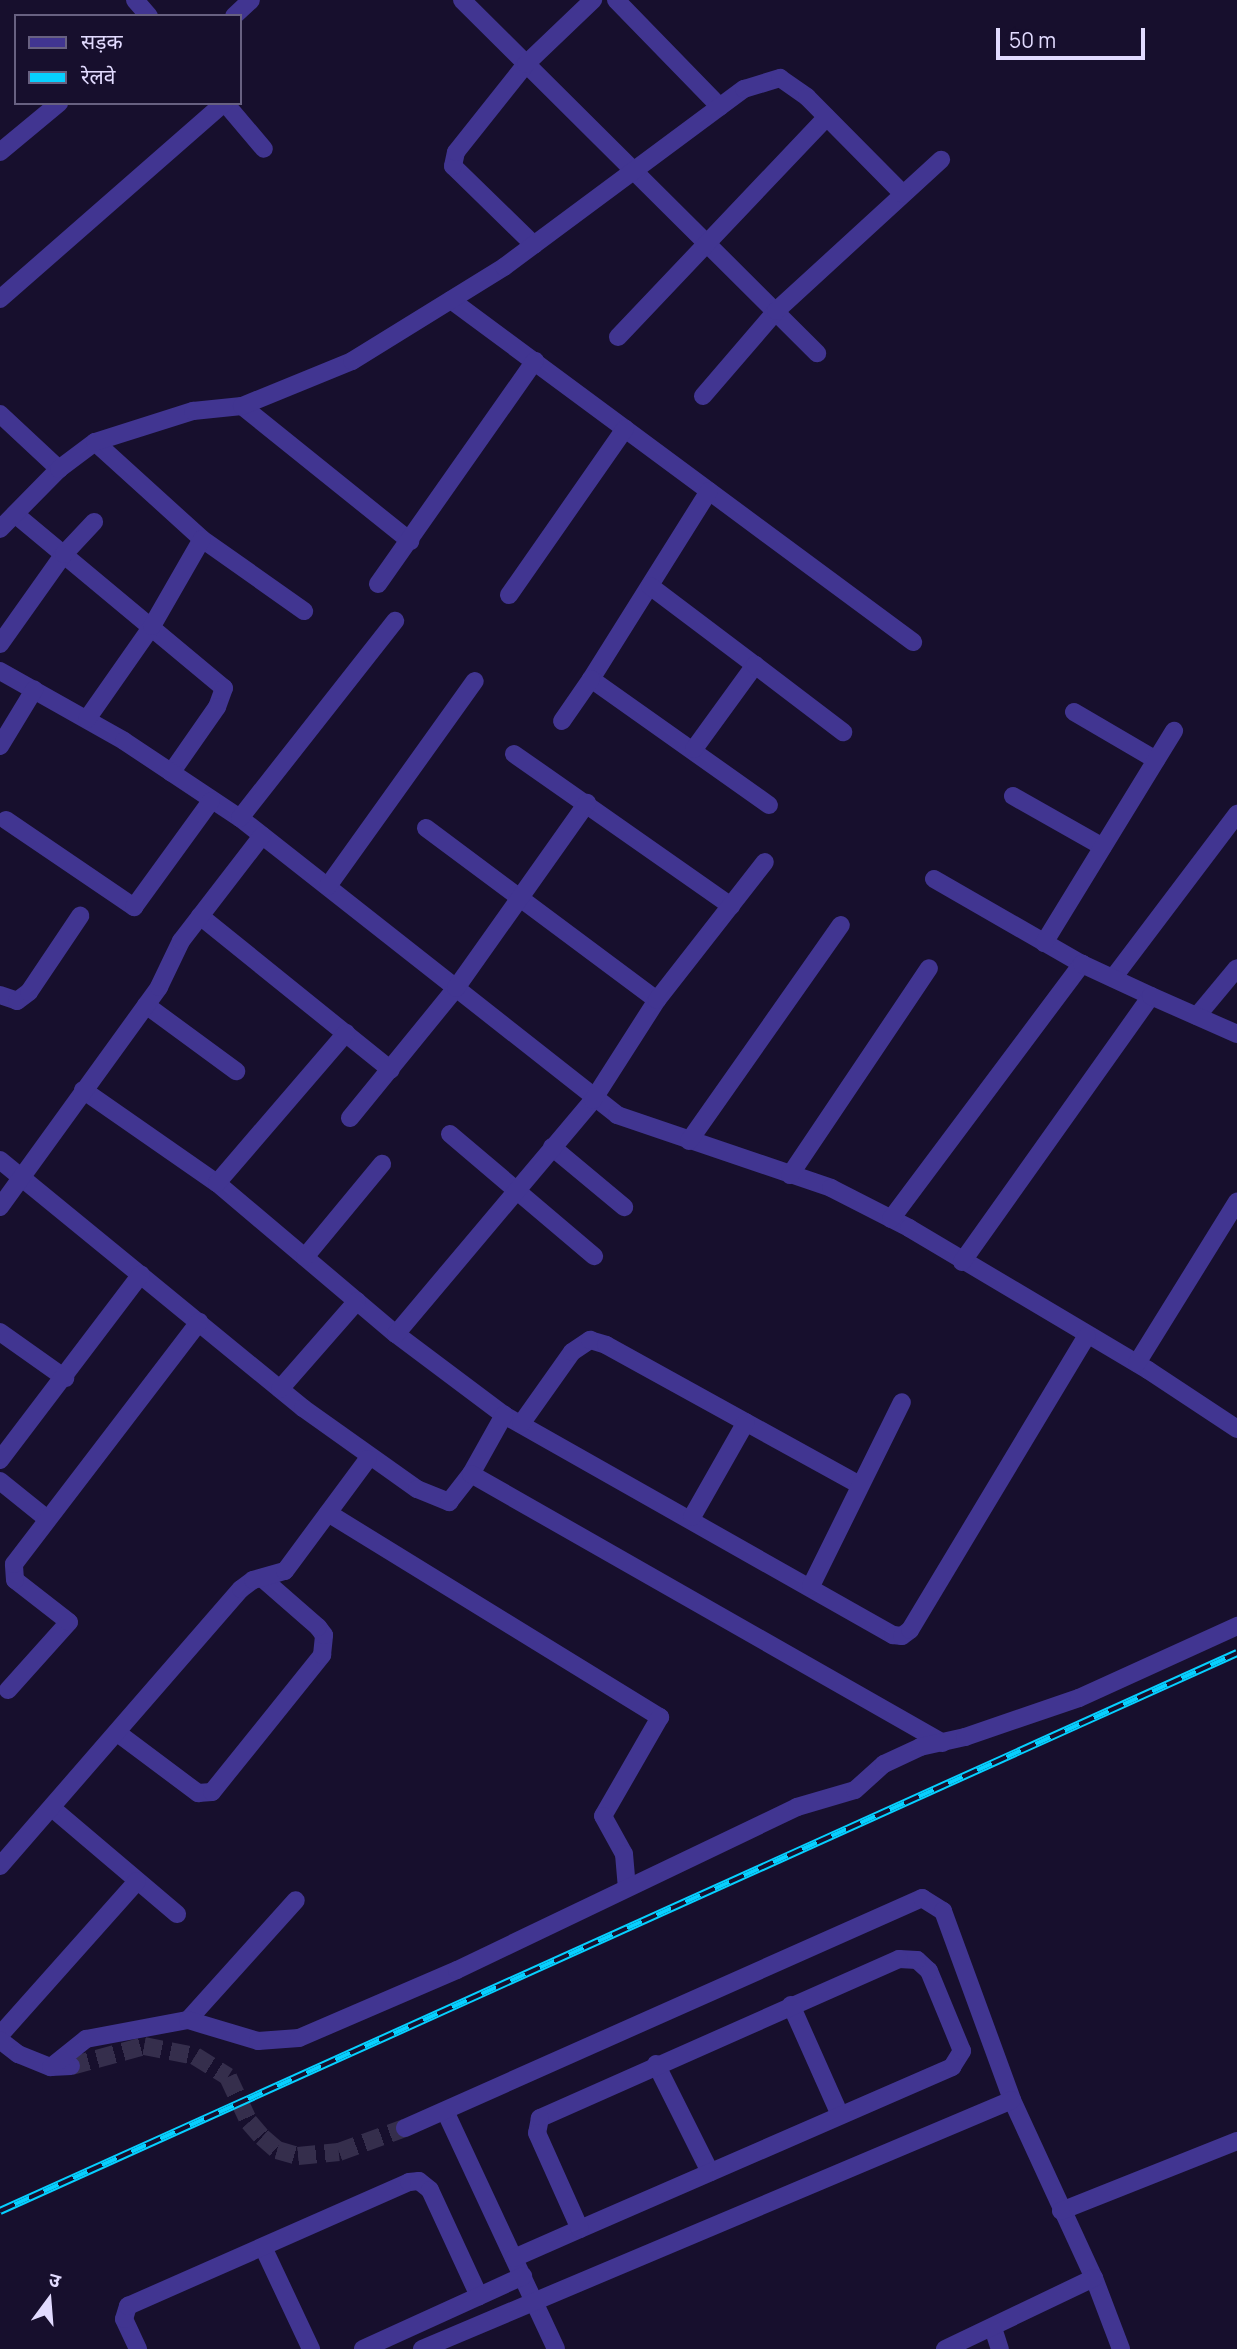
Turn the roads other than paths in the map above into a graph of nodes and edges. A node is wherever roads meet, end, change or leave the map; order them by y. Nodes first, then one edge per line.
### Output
1 (135, 0) edge
2 (251, 0) edge
3 (462, 0) edge
4 (593, 0) edge
5 (616, 0) edge
6 (147, 14) edge
7 (236, 14) edge
8 (526, 64) junction
9 (57, 105) edge
10 (222, 105) edge
11 (226, 105) edge
12 (720, 107) junction
13 (827, 117) junction
14 (264, 149) dead end
15 (0, 152) edge
16 (941, 160) dead end
17 (633, 171) junction
18 (903, 194) junction
19 (706, 242) junction
20 (534, 245) junction
21 (0, 299) edge
22 (451, 300) junction
23 (776, 311) junction
24 (618, 337) dead end
25 (817, 353) dead end
26 (535, 362) junction
27 (703, 396) dead end
28 (242, 405) junction
29 (0, 414) edge
30 (625, 429) junction
31 (94, 442) junction
32 (59, 469) junction
33 (709, 491) junction
34 (15, 514) junction
35 (94, 522) dead end
36 (0, 529) edge
37 (202, 539) junction
38 (410, 541) junction
39 (64, 554) junction
40 (378, 584) dead end
41 (650, 586) junction
42 (509, 595) dead end
43 (304, 611) dead end
44 (395, 621) dead end
45 (152, 626) junction
46 (913, 642) dead end
47 (0, 644) edge
48 (755, 665) junction
49 (0, 671) edge
50 (591, 679) junction
51 (475, 681) dead end
52 (34, 690) junction
53 (1074, 712) dead end
54 (87, 719) junction
55 (562, 721) dead end
56 (843, 732) dead end
57 (1174, 732) dead end
58 (0, 746) edge
59 (694, 749) junction
60 (514, 754) dead end
61 (1156, 760) junction
62 (171, 773) junction
63 (1013, 796) dead end
64 (211, 801) junction
65 (587, 803) junction
66 (769, 805) dead end
67 (1237, 814) edge
68 (240, 818) junction
69 (6, 820) dead end
70 (426, 828) dead end
71 (262, 836) junction
72 (1103, 847) junction
73 (765, 862) dead end
74 (934, 879) dead end
75 (328, 886) junction
76 (520, 897) junction
77 (731, 906) junction
78 (80, 916) dead end
79 (200, 916) junction
80 (841, 925) dead end
81 (1044, 943) junction
82 (1082, 964) junction
83 (929, 968) dead end
84 (1237, 968) edge
85 (1113, 978) junction
86 (456, 988) junction
87 (0, 995) edge
88 (1151, 996) junction
89 (657, 1000) junction
90 (146, 1005) junction
91 (1197, 1016) junction
92 (346, 1034) junction
93 (1237, 1034) edge
94 (391, 1070) junction
95 (236, 1071) dead end
96 (83, 1090) junction
97 (593, 1100) junction
98 (351, 1118) dead end
99 (450, 1134) dead end
100 (689, 1141) junction
101 (552, 1147) junction
102 (0, 1160) edge
103 (382, 1164) dead end
104 (790, 1175) junction
105 (23, 1176) junction
106 (217, 1183) junction
107 (517, 1188) junction
108 (1237, 1202) edge
109 (0, 1207) edge
110 (624, 1207) dead end
111 (891, 1219) junction
112 (594, 1256) dead end
113 (305, 1257) junction
114 (962, 1262) junction
115 (141, 1274) junction
116 (357, 1301) junction
117 (199, 1322) junction
118 (0, 1332) edge
119 (396, 1334) junction
120 (1087, 1336) junction
121 (1137, 1363) junction
122 (65, 1378) junction
123 (280, 1389) junction
124 (902, 1402) dead end
125 (505, 1415) junction
126 (746, 1422) junction
127 (521, 1424) junction
128 (1237, 1429) edge
129 (369, 1459) junction
130 (0, 1460) edge
131 (471, 1474) junction
132 (0, 1481) edge
133 (859, 1485) junction
134 (328, 1513) junction
135 (692, 1517) junction
136 (46, 1518) junction
137 (263, 1578) junction
138 (811, 1586) junction
139 (1237, 1626) edge
140 (8, 1690) dead end
141 (119, 1734) junction
142 (943, 1743) junction
143 (52, 1808) junction
144 (0, 1866) edge
145 (137, 1881) junction
146 (627, 1888) junction
147 (296, 1900) dead end
148 (177, 1914) dead end
149 (791, 2005) junction
150 (188, 2020) junction
151 (0, 2038) edge
152 (656, 2064) junction
153 (71, 2066) tunnel mouth
154 (51, 2067) junction
155 (1012, 2100) junction
156 (446, 2113) junction
157 (840, 2116) junction
158 (405, 2127) tunnel mouth
159 (1237, 2141) edge
160 (710, 2172) junction
161 (1061, 2211) junction
162 (580, 2229) junction
163 (263, 2246) junction
164 (514, 2258) junction
165 (523, 2276) junction
166 (1094, 2278) junction
167 (479, 2296) junction
168 (535, 2303) junction
169 (993, 2328) junction
170 (138, 2349) edge
171 (312, 2349) edge
172 (363, 2349) edge
173 (422, 2349) edge
174 (556, 2349) edge
175 (945, 2349) edge
176 (1000, 2349) edge
177 (1121, 2349) edge

1 - 6 street
2 - 7 street
3 - 8 street
4 - 8 street
5 - 12 street
8 - 17 street
8 - 20 street
9 - 15 street
10 - 21 street
11 - 14 street
12 - 13 street
12 - 17 street
13 - 18 street
13 - 19 street
16 - 18 street
17 - 19 street
17 - 20 street
18 - 23 street
19 - 23 street
19 - 24 street
20 - 22 street
22 - 26 street
22 - 28 street
23 - 25 street
23 - 27 street
26 - 30 street
26 - 38 street
28 - 31 street
28 - 38 street
29 - 32 street
30 - 33 street
30 - 42 street
31 - 32 street
31 - 37 street
32 - 34 street
33 - 41 street
33 - 46 street
34 - 36 street
34 - 39 street
35 - 39 street
37 - 43 street
37 - 45 street
38 - 40 street
39 - 45 street
39 - 47 street
41 - 48 street
41 - 50 street
44 - 68 street
45 - 54 street
45 - 62 street
48 - 56 street
48 - 59 street
49 - 52 street
50 - 55 street
50 - 59 street
51 - 75 street
52 - 54 street
52 - 58 street
53 - 61 street
54 - 62 street
57 - 61 street
59 - 66 street
60 - 65 street
61 - 72 street
62 - 64 street
63 - 72 street
64 - 68 street
64 - 69 street
65 - 76 street
65 - 77 street
67 - 85 street
68 - 71 street
70 - 76 street
71 - 75 street
71 - 79 street
72 - 81 street
73 - 77 street
74 - 81 street
75 - 86 street
76 - 86 street
76 - 89 street
77 - 89 street
78 - 87 street
79 - 90 street
79 - 92 street
80 - 100 street
81 - 82 street
82 - 85 street
82 - 111 street
83 - 104 street
84 - 91 street
85 - 88 street
86 - 94 street
86 - 97 street
88 - 91 street
88 - 114 street
89 - 97 street
90 - 95 street
90 - 96 street
91 - 93 street
92 - 94 street
92 - 106 street
94 - 98 street
96 - 105 street
96 - 106 street
97 - 100 street
97 - 101 street
99 - 107 street
100 - 104 street
101 - 107 street
101 - 110 street
102 - 105 street
103 - 113 street
104 - 111 street
105 - 109 street
105 - 115 street
106 - 113 street
107 - 112 street
107 - 119 street
108 - 121 street
111 - 114 street
113 - 116 street
114 - 120 street
115 - 117 street
115 - 122 street
116 - 119 street
116 - 123 street
117 - 123 street
117 - 136 street
118 - 122 street
119 - 125 street
120 - 121 street
120 - 138 street
121 - 128 street
122 - 130 street
123 - 129 street
124 - 133 street
125 - 127 street
125 - 131 street
126 - 127 street
126 - 133 street
126 - 135 street
127 - 135 street
129 - 131 street
129 - 134 street
131 - 142 street
132 - 136 street
133 - 138 street
134 - 137 street
134 - 146 street
135 - 138 street
136 - 140 street
137 - 141 street
137 - 141 street
139 - 142 street
141 - 143 street
142 - 146 street
143 - 144 street
143 - 145 street
145 - 148 street
145 - 151 street
146 - 150 street
147 - 150 street
149 - 152 street
149 - 157 street
149 - 157 street
150 - 154 street
151 - 154 street
152 - 160 street
152 - 162 street
153 - 154 street
155 - 156 street
155 - 161 street
155 - 168 street
156 - 158 street
156 - 164 street
157 - 160 street
159 - 161 street
160 - 162 street
161 - 166 street
162 - 164 street
163 - 167 street
163 - 170 street
163 - 171 street
164 - 165 street
165 - 167 street
165 - 168 street
166 - 169 street
166 - 177 street
167 - 172 street
168 - 173 street
168 - 174 street
169 - 175 street
169 - 176 street

